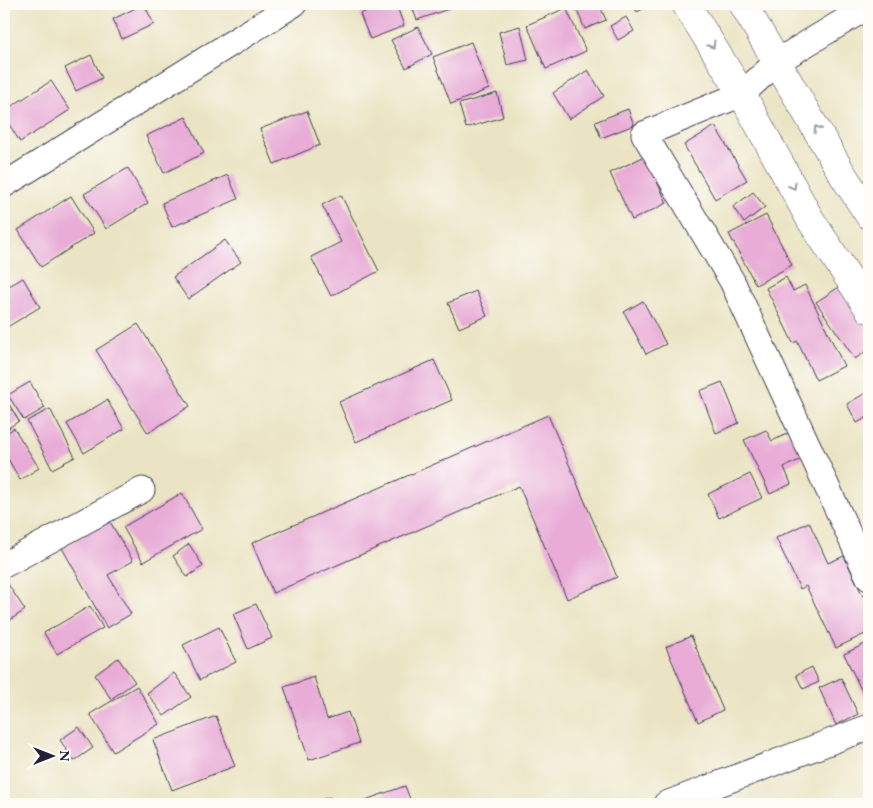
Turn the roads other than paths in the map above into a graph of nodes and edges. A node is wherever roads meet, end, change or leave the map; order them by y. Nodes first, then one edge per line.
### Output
1 (294, 4) edge
2 (686, 4) edge
3 (743, 4) edge
4 (869, 6) edge
5 (778, 61) junction
6 (742, 94) junction
7 (4, 185) edge
8 (869, 215) edge
9 (869, 309) edge
10 (142, 490) dead end
11 (4, 565) edge
12 (869, 578) edge
13 (869, 727) edge
14 (666, 804) edge

1 - 7 street
2 -> 6 main road
3 - 5 main road
4 - 5 street
5 - 6 street
8 -> 5 main road
6 -> 9 main road
6 - 12 street
10 - 11 street
13 - 14 street

